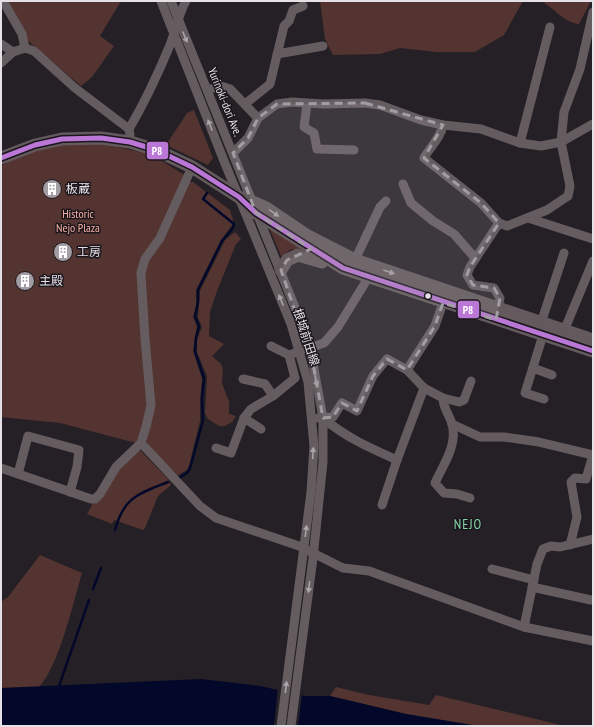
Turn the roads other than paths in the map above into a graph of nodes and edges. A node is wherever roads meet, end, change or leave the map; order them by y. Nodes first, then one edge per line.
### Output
1 (3, 1) edge
2 (161, 1) edge
3 (171, 1) edge
4 (186, 1) edge
5 (303, 6) dead end
6 (593, 12) edge
7 (178, 18) junction
8 (550, 26) dead end
9 (174, 33) junction
10 (1, 44) edge
11 (322, 46) dead end
12 (25, 48) junction
13 (13, 52) junction
14 (277, 54) junction
15 (1, 63) edge
16 (207, 90) junction
17 (245, 104) junction
18 (307, 104) junction
19 (258, 118) junction
20 (593, 124) edge
21 (443, 125) junction
22 (129, 129) junction
23 (130, 142) junction
24 (561, 142) junction
25 (520, 143) junction
26 (354, 150) dead end
27 (233, 153) junction
28 (1, 158) edge
29 (192, 167) junction
30 (403, 184) dead end
31 (386, 201) dead end
32 (249, 204) junction
33 (528, 218) junction
34 (500, 223) junction
35 (593, 238) edge
36 (564, 253) dead end
37 (475, 258) junction
38 (355, 260) junction
39 (593, 260) edge
40 (343, 268) junction
41 (281, 270) junction
42 (368, 278) junction
43 (443, 303) junction
44 (497, 314) junction
45 (542, 328) junction
46 (564, 331) junction
47 (593, 340) edge
48 (271, 346) dead end
49 (593, 351) edge
50 (290, 355) junction
51 (533, 368) junction
52 (407, 370) junction
53 (552, 375) dead end
54 (243, 379) dead end
55 (471, 381) dead end
56 (424, 388) junction
57 (273, 396) junction
58 (443, 398) junction
59 (544, 399) dead end
60 (312, 417) junction
61 (244, 418) junction
62 (323, 418) junction
63 (452, 424) junction
64 (261, 429) dead end
65 (141, 443) junction
66 (216, 448) dead end
67 (593, 455) edge
68 (396, 460) junction
69 (1, 468) edge
70 (18, 474) junction
71 (70, 492) junction
72 (316, 492) junction
73 (470, 498) dead end
74 (382, 505) dead end
75 (593, 539) edge
76 (570, 545) junction
77 (492, 569) dead end
78 (533, 584) junction
79 (591, 600) dead end
80 (524, 627) junction
81 (593, 641) edge
82 (281, 726) edge
83 (291, 726) edge

1 - 12 street
2 - 9 street, Yurinoki-dori Ave.
3 - 7 street, Yurinoki-dori Ave.
4 - 7 street
5 - 14 street
6 - 24 street
7 - 9 street
7 -> 16 street, Yurinoki-dori Ave.
8 - 25 street
9 - 22 street
32 -> 9 street, Yurinoki-dori Ave.
10 - 13 street
11 - 14 street
12 - 13 street
12 - 22 street
13 - 15 street
14 - 17 street
16 - 17 street
16 - 27 street, Yurinoki-dori Ave.
17 - 19 street
18 - 19 street
18 - 21 street
18 - 26 street
19 - 27 street
20 - 24 street
21 - 25 street
21 - 34 street
22 - 23 street
23 - 28 highway
23 - 29 highway
24 - 25 street
24 - 33 street
27 - 32 street, Yurinoki-dori Ave.
29 - 32 highway
29 - 65 street
30 - 37 street
31 - 38 street
32 -> 38 highway
32 - 40 highway
32 - 41 street, 根城前田線
60 -> 32 street, 根城前田線
33 - 34 street
33 - 35 street
34 - 37 street
36 - 45 street
37 - 44 street
38 -> 44 highway
39 - 46 street
40 - 41 highway
40 - 42 highway
41 -> 62 street, 根城前田線
42 - 43 highway
42 - 50 street
43 - 44 highway
43 - 52 street
44 - 45 highway
45 - 46 highway
45 - 49 highway
45 - 51 street
46 - 47 highway
48 - 50 street
50 - 57 street
51 - 53 street
51 - 59 street
52 - 56 street
52 - 62 street
54 - 57 street
55 - 58 street
56 - 58 street
56 - 68 street
57 - 61 street
58 - 63 street
60 - 62 street
72 -> 60 street, 根城前田線
61 - 64 street
61 - 66 street
62 - 68 street
62 - 72 street, 根城前田線
63 - 67 street
63 - 73 street
65 - 71 street
65 - 80 street
67 - 76 street
68 - 74 street
69 - 70 street
70 - 71 street
70 - 71 street
82 -> 72 street
72 -> 83 street
75 - 76 street
76 - 78 street
77 - 78 street
78 - 79 street
78 - 80 street
80 - 81 street

